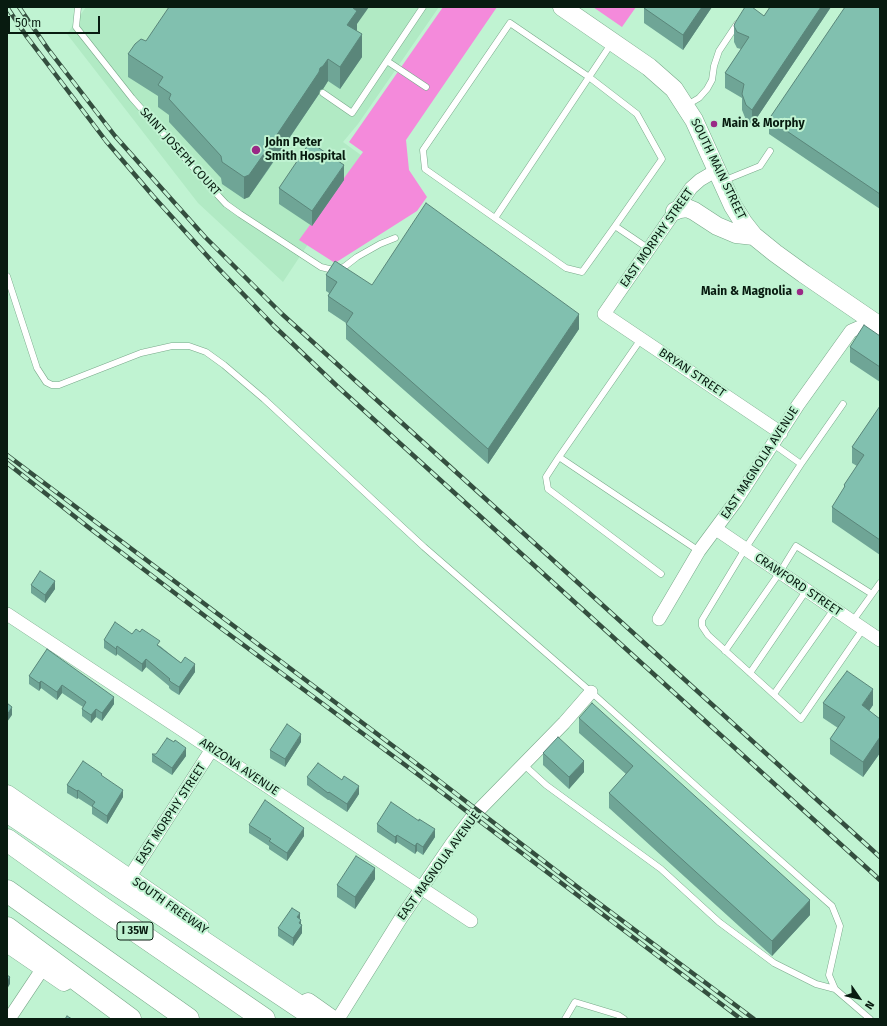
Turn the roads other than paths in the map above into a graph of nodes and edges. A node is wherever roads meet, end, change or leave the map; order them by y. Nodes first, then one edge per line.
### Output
1 (78, 7) edge
2 (424, 7) edge
3 (562, 7) edge
4 (740, 20) edge
5 (613, 42) junction
6 (387, 61) junction
7 (589, 77) junction
8 (426, 87) dead end
9 (323, 93) dead end
10 (686, 105) junction
11 (770, 151) dead end
12 (719, 176) junction
13 (674, 211) junction
14 (495, 218) junction
15 (615, 226) junction
16 (754, 236) junction
17 (395, 238) dead end
18 (649, 249) junction
19 (7, 276) edge
20 (604, 314) joint
21 (878, 321) edge
22 (641, 339) junction
23 (843, 404) dead end
24 (781, 433) junction
25 (773, 444) junction
26 (559, 457) junction
27 (801, 464) junction
28 (716, 529) junction
29 (745, 549) junction
30 (699, 551) junction
31 (780, 572) junction
32 (661, 574) dead end
33 (880, 583) edge
34 (806, 591) junction
35 (872, 594) junction
36 (834, 609) junction
37 (7, 614) edge
38 (659, 619) dead end
39 (858, 625) junction
40 (880, 640) edge
41 (725, 650) junction
42 (750, 673) junction
43 (591, 692) junction
44 (774, 694) junction
45 (212, 749) junction
46 (523, 764) junction
47 (7, 794) edge
48 (7, 811) edge
49 (7, 840) edge
50 (129, 878) junction
51 (422, 889) junction
52 (7, 891) edge
53 (471, 921) dead end
54 (7, 928) edge
55 (7, 943) edge
56 (43, 968) junction
57 (835, 989) junction
58 (9, 1019) edge
59 (118, 1019) edge
60 (130, 1019) edge
61 (188, 1019) edge
62 (264, 1019) edge
63 (318, 1019) edge
64 (332, 1019) edge
65 (338, 1019) edge
66 (565, 1019) edge
67 (624, 1019) edge
68 (870, 1019) edge

1 - 17 lane, SAINT JOSEPH COURT
2 - 6 lane
3 - 5 street, SOUTH MAIN STREET
4 - 10 lane
5 - 7 lane
5 - 10 street, SOUTH MAIN STREET
6 - 8 lane
6 - 9 lane
7 - 14 lane
7 - 14 lane
7 - 15 lane
10 - 12 street, SOUTH MAIN STREET
11 - 12 lane
12 - 13 street, EAST MORPHY STREET
12 - 16 street, SOUTH MAIN STREET
13 - 16 street
13 - 18 street, EAST MORPHY STREET
14 - 15 lane
15 - 18 lane
16 - 21 street, SOUTH MAIN STREET
18 - 20 street, EAST MORPHY STREET
19 - 43 lane
20 - 22 street, BRYAN STREET
21 - 24 street, EAST MAGNOLIA AVENUE
22 - 24 street, BRYAN STREET
22 - 26 lane
23 - 27 lane
24 - 25 street, EAST MAGNOLIA AVENUE
25 - 27 lane
25 - 28 street, EAST MAGNOLIA AVENUE
26 - 30 lane
26 - 32 lane
27 - 29 lane
28 - 29 street, CRAWFORD STREET
28 - 30 street, EAST MAGNOLIA AVENUE
29 - 31 street, CRAWFORD STREET
29 - 41 lane
30 - 38 street, EAST MAGNOLIA AVENUE
31 - 34 street, CRAWFORD STREET
31 - 35 lane
31 - 41 lane
33 - 35 lane
34 - 36 street, CRAWFORD STREET
34 - 42 lane
35 - 39 lane
36 - 39 street, CRAWFORD STREET
36 - 44 lane
37 - 45 street, ARIZONA AVENUE
39 - 40 street, CRAWFORD STREET
39 - 44 lane
41 - 42 lane
42 - 44 lane
43 - 46 street, EAST MAGNOLIA AVENUE
43 - 57 lane
45 - 50 street, EAST MORPHY STREET
45 - 51 street, ARIZONA AVENUE
46 - 51 street, EAST MAGNOLIA AVENUE
46 - 57 lane
47 - 50 street, SOUTH FREEWAY
48 - 63 highway
49 - 62 highway, I 35W
50 - 64 street, SOUTH FREEWAY
51 - 53 street, ARIZONA AVENUE
51 - 65 street, EAST MAGNOLIA AVENUE
52 - 61 highway
54 - 60 highway
55 - 56 street
56 - 58 street
56 - 59 street
57 - 68 lane
66 - 67 lane

